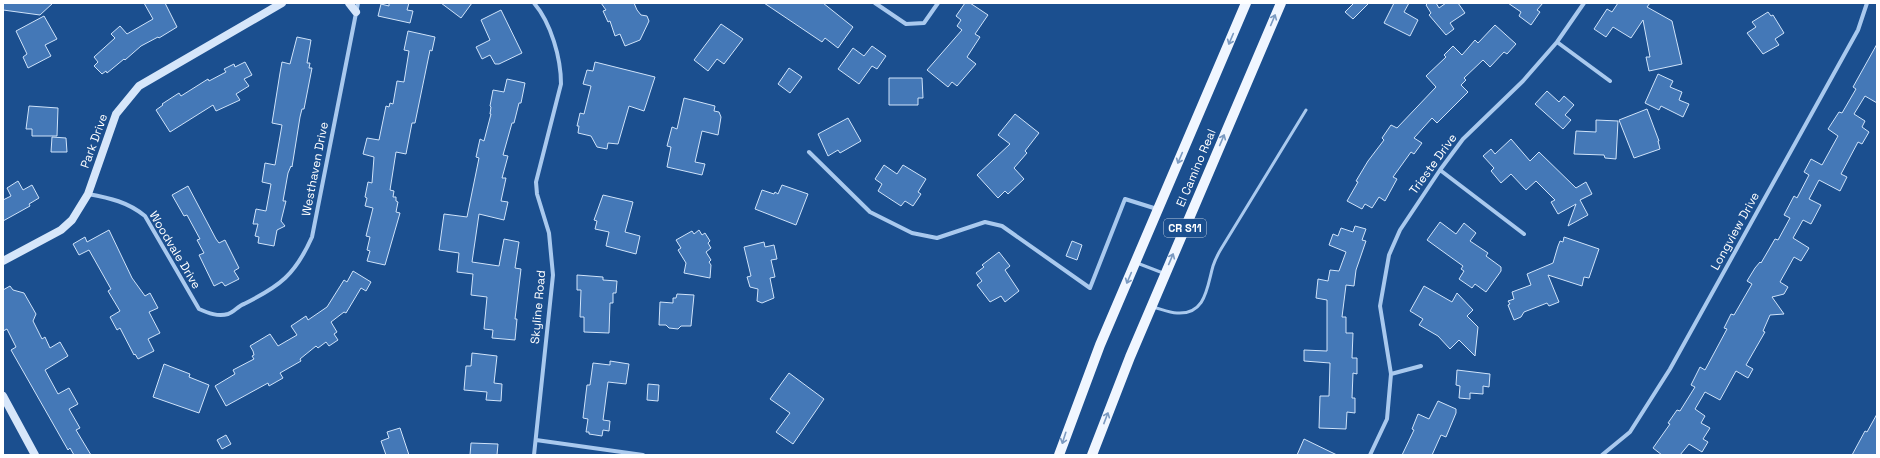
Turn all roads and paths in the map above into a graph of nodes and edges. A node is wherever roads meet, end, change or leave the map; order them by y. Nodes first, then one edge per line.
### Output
1 (282, 3) edge
2 (348, 3) edge
3 (358, 3) edge
4 (534, 3) edge
5 (875, 3) edge
6 (938, 3) edge
7 (1246, 3) edge
8 (1281, 3) edge
9 (1584, 3) edge
10 (1867, 3) edge
11 (356, 12) junction
12 (1557, 42) junction
13 (1610, 81) dead end
14 (1306, 110) dead end
15 (809, 152) dead end
16 (1440, 170) junction
17 (88, 194) junction
18 (1158, 209) junction
19 (1524, 234) dead end
20 (5, 259) edge
21 (1135, 262) junction
22 (1165, 274) junction
23 (239, 306) joint
24 (1151, 307) junction
25 (1421, 366) dead end
26 (1391, 374) junction
27 (3, 396) edge
28 (536, 440) junction
29 (35, 455) edge
30 (534, 455) edge
31 (643, 455) edge
32 (1059, 455) edge
33 (1092, 455) edge
34 (1370, 455) edge
35 (1602, 455) edge

1 - 17 street, Park Drive
2 - 11 street
3 - 11 street, Westhaven Drive
4 - 28 street, Skyline Road
5 - 6 street
7 -> 18 main road, El Camino Real / CR S11
22 -> 8 main road, El Camino Real / CR S11
9 - 12 street, Trieste Drive
10 - 35 street, Longview Drive
11 - 23 street, Westhaven Drive
12 - 13 street
12 - 16 street, Trieste Drive
14 - 24 lane
15 - 18 street
16 - 19 street
16 - 26 street, Trieste Drive
17 - 20 street, Park Drive
17 - 23 street, Woodvale Drive
18 - 21 main road, El Camino Real / CR S11
21 - 22 lane
21 -> 32 main road, El Camino Real / CR S11
22 - 24 main road, El Camino Real / CR S11
33 -> 24 main road, El Camino Real / CR S11
25 - 26 street
26 - 34 street, Trieste Drive
27 - 29 street
28 - 30 street, Skyline Road
28 - 31 street

